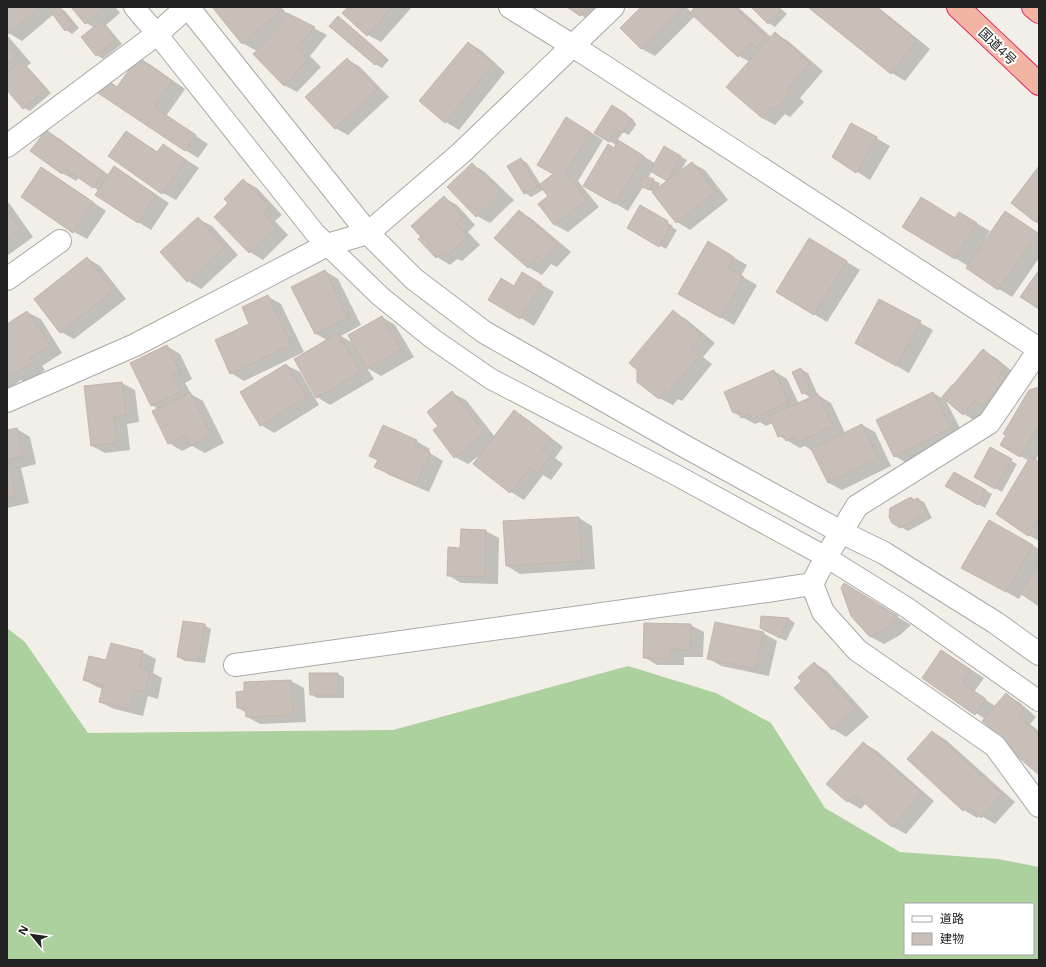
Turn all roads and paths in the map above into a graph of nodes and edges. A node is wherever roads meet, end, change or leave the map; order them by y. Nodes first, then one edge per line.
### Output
1 (134, 7) edge
2 (188, 7) edge
3 (510, 7) edge
4 (613, 7) edge
5 (958, 7) edge
6 (1033, 7) edge
7 (1039, 12) edge
8 (157, 34) junction
9 (573, 46) junction
10 (1039, 84) edge
11 (7, 146) edge
12 (368, 233) junction
13 (60, 241) dead end
14 (328, 245) junction
15 (7, 278) edge
16 (1039, 349) edge
17 (7, 401) edge
18 (841, 532) junction
19 (826, 557) junction
20 (812, 584) junction
21 (1039, 654) edge
22 (235, 665) dead end
23 (1039, 701) edge
24 (1039, 806) edge

1 - 8 street
2 - 8 street
2 - 12 street
3 - 9 street
4 - 9 street
5 - 10 highway, 国道4号
6 - 7 highway
8 - 11 street
8 - 14 street
9 - 12 street
9 - 16 street
12 - 14 street
12 - 18 street
13 - 15 street
14 - 17 street
14 - 19 street
16 - 18 street
18 - 19 street
18 - 21 street
19 - 20 street
19 - 23 street
20 - 22 street
20 - 24 street

